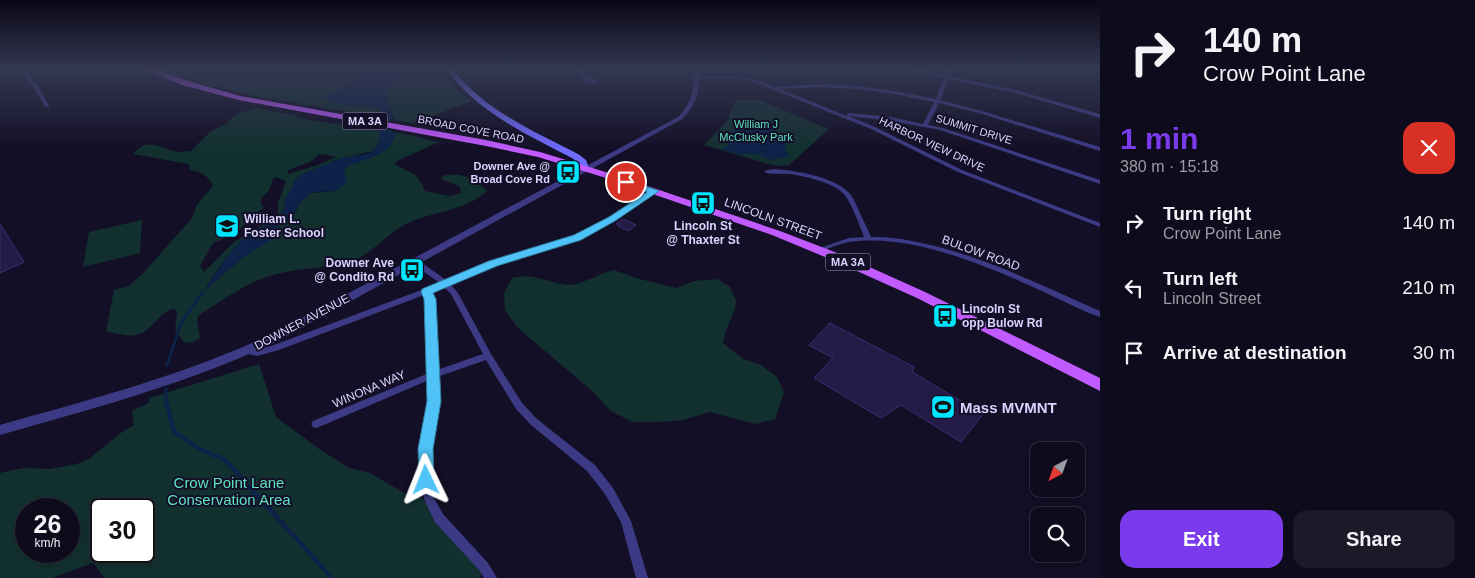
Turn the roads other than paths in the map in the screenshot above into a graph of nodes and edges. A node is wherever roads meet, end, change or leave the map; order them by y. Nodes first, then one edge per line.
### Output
1 (41, 96) edge
2 (232, 96) edge
3 (475, 96) edge
4 (693, 96) edge
5 (794, 96) edge
6 (915, 96) edge
7 (939, 96) edge
8 (1031, 96) edge
9 (937, 100) junction
10 (47, 106) dead end
11 (839, 114) junction
12 (1100, 116) edge
13 (925, 125) junction
14 (1100, 149) edge
15 (585, 168) junction
16 (767, 172) dead end
17 (1100, 182) edge
18 (654, 191) junction
19 (1100, 225) edge
20 (868, 238) junction
21 (819, 250) junction
22 (415, 262) junction
23 (445, 284) junction
24 (426, 292) junction
25 (1100, 314) edge
26 (247, 351) junction
27 (488, 356) junction
28 (433, 375) junction
29 (1100, 385) edge
30 (316, 424) dead end
31 (0, 430) edge
32 (491, 578) edge
33 (642, 578) edge

1 - 10 street
2 - 15 main road, BROAD COVE ROAD / MA 3A
3 - 15 main road
4 - 15 street, DOWNER AVENUE
5 - 11 street, HARBOR VIEW DRIVE
6 - 9 street
7 - 9 street
8 - 12 street
9 - 13 street
9 - 14 street
11 - 13 street, SUMMIT DRIVE
11 - 19 street, HARBOR VIEW DRIVE
13 - 17 street, SUMMIT DRIVE
15 - 18 main road, LINCOLN STREET / MA 3A
15 - 22 street, DOWNER AVENUE
16 - 20 street
18 - 21 main road, LINCOLN STREET / MA 3A
18 - 23 street
20 - 21 street, BULOW ROAD
20 - 25 street, BULOW ROAD
21 - 29 main road, LINCOLN STREET / MA 3A
22 - 23 street
22 - 26 street, DOWNER AVENUE
23 - 24 street
23 - 27 street
24 - 26 street
24 - 28 street
26 - 31 street, DOWNER AVENUE
27 - 28 street, WINONA WAY
27 - 33 street
28 - 30 street, WINONA WAY
28 - 32 street

